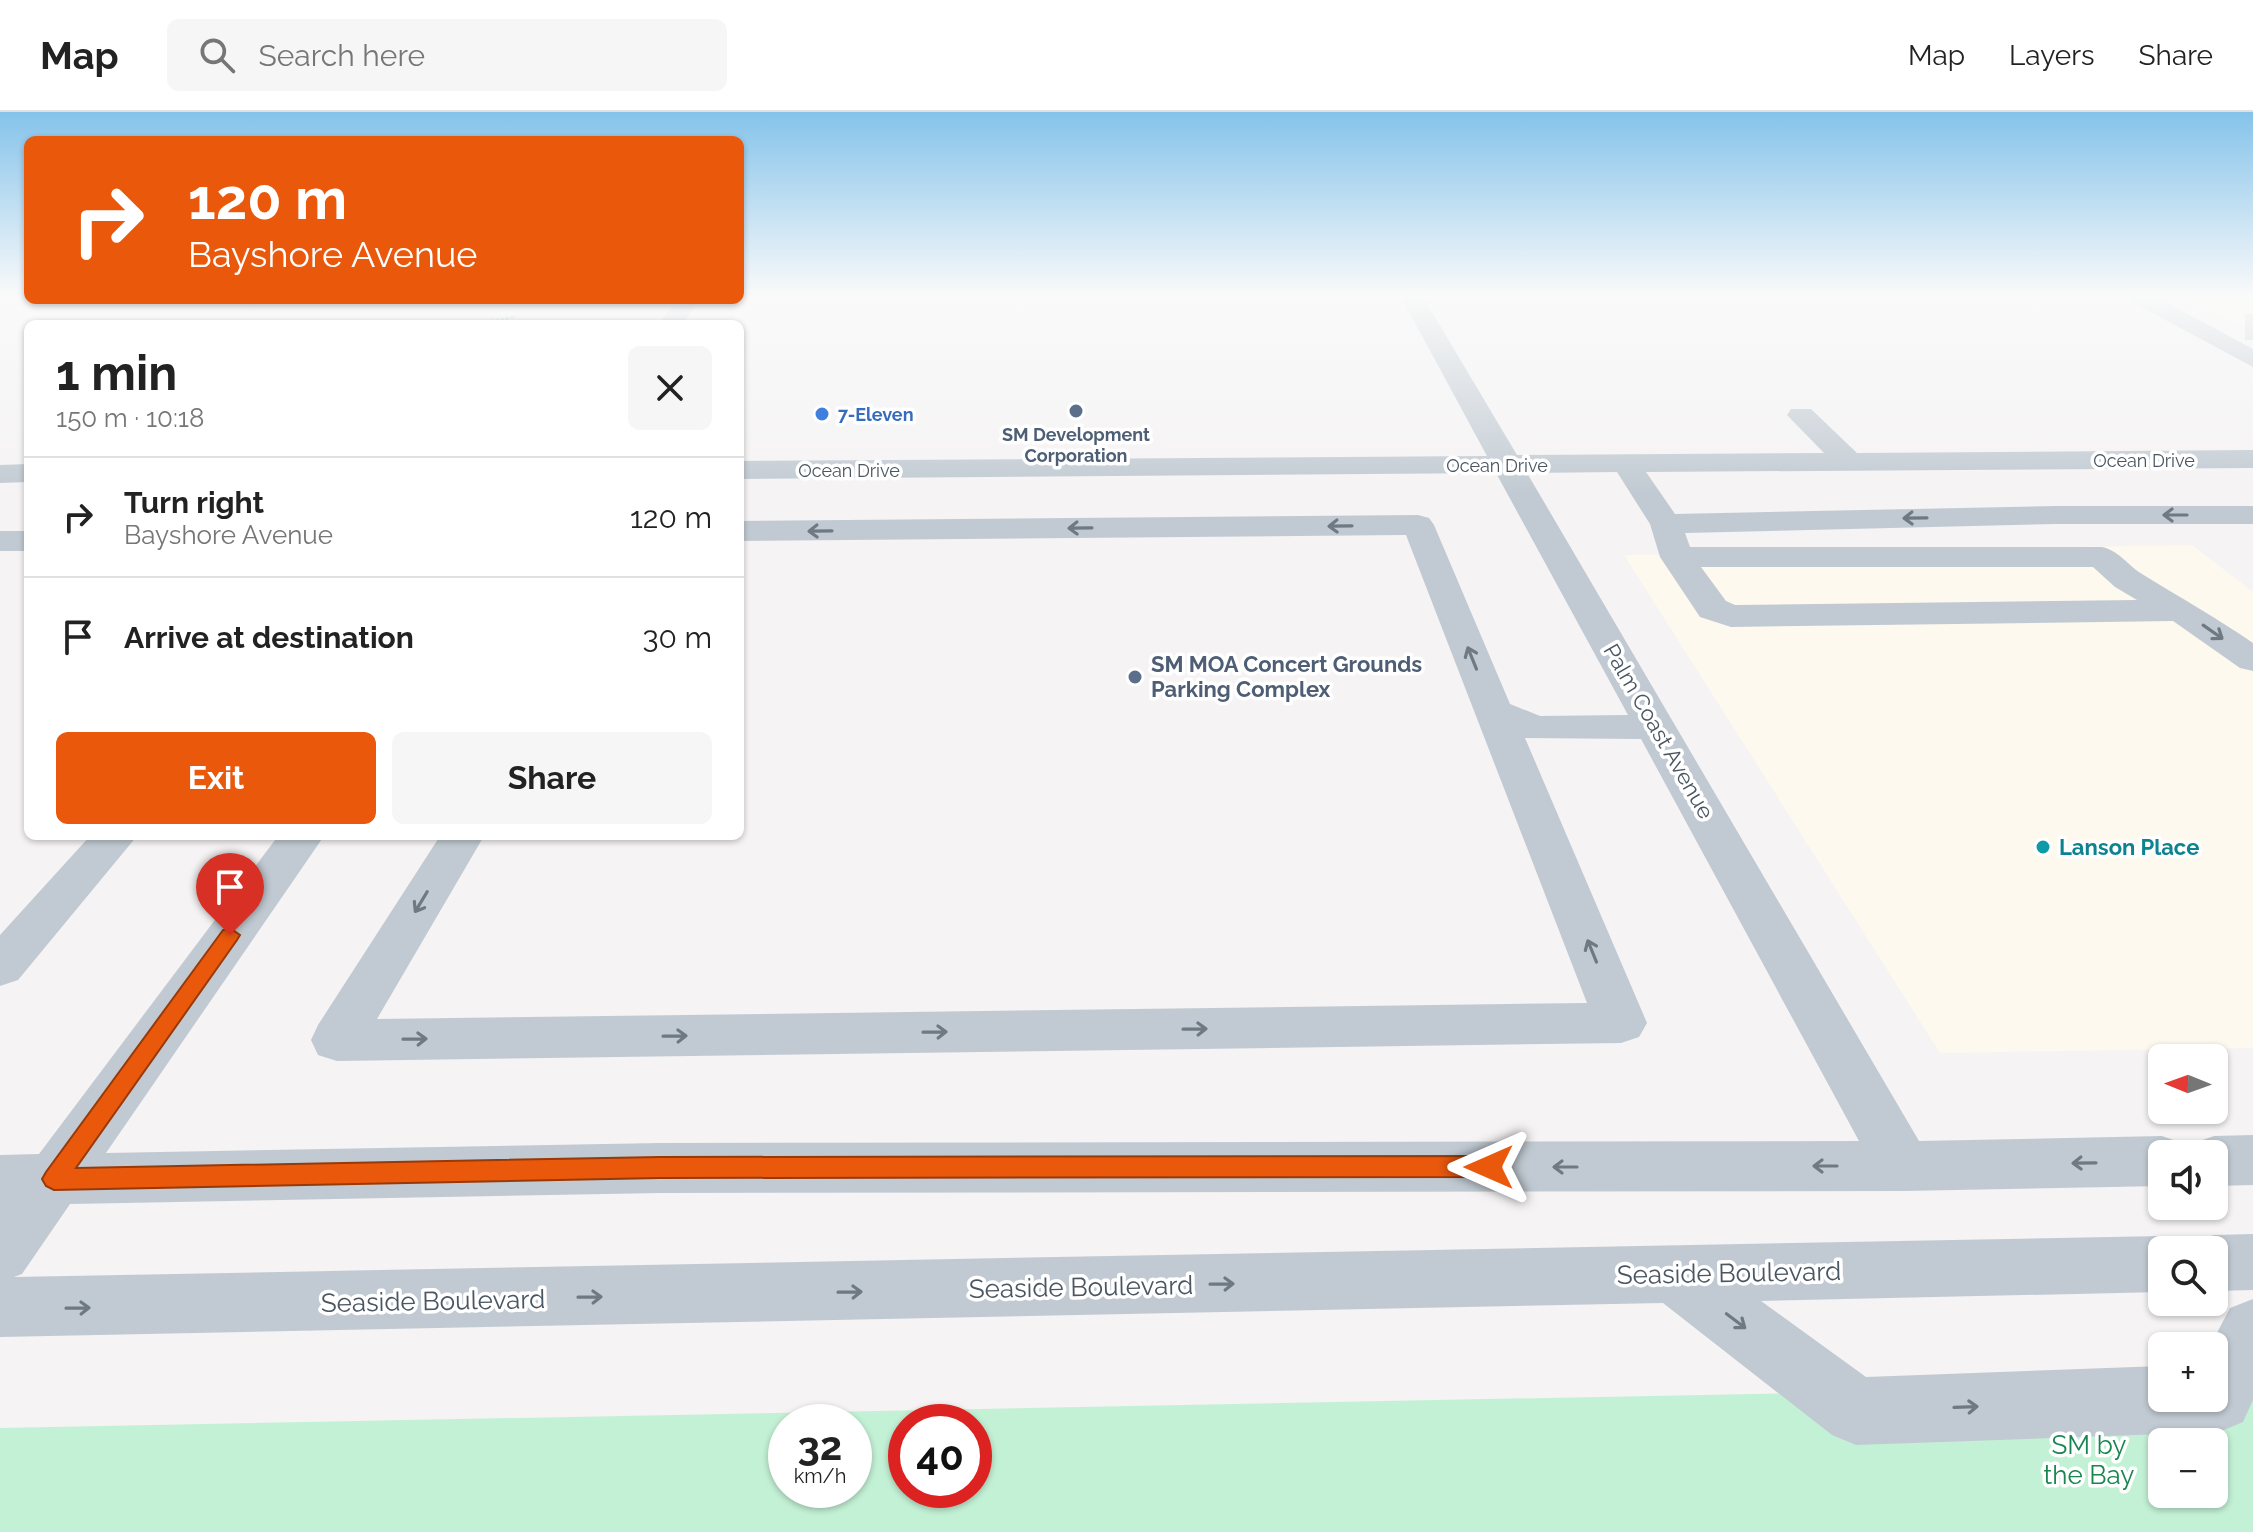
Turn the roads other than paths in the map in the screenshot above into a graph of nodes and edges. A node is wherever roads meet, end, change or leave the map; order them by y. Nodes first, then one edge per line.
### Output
1 (1450, 363) edge
2 (1801, 415) dead end
3 (2253, 459) edge
4 (1850, 463) junction
5 (1626, 464) junction
6 (1508, 465) junction
7 (744, 470) edge
8 (24, 473) edge
9 (0, 474) edge
10 (2253, 515) edge
11 (1666, 524) junction
12 (744, 531) edge
13 (0, 541) edge
14 (24, 541) edge
15 (1686, 571) junction
16 (2181, 610) junction
17 (2253, 660) edge
18 (1494, 711) junction
19 (1656, 727) junction
20 (111, 840) edge
21 (299, 840) edge
22 (460, 840) edge
23 (0, 967) edge
24 (2253, 1160) edge
25 (2148, 1161) edge
26 (2228, 1161) edge
27 (1903, 1166) junction
28 (27, 1180) edge
29 (0, 1254) edge
30 (2253, 1262) edge
31 (2228, 1263) edge
32 (2148, 1264) edge
33 (1674, 1274) junction
34 (0, 1307) edge
35 (2253, 1330) edge

1 - 6 street, Palm Coast Avenue
2 - 4 street
3 - 4 street, Ocean Drive
4 - 5 street, Ocean Drive
5 - 6 street, Ocean Drive
5 - 11 street
6 - 7 street, Ocean Drive
6 - 19 street, Palm Coast Avenue
8 - 9 street
10 -> 11 street
11 - 15 street
18 -> 12 street
13 - 14 street
15 - 16 street
15 - 16 street
16 -> 17 street
18 - 19 street
22 -> 18 street
19 - 27 street, Palm Coast Avenue
20 - 23 street
21 - 28 street
24 - 26 street
25 -> 27 street
27 -> 28 street
28 - 29 street
30 - 31 street
32 - 33 street, Seaside Boulevard
34 -> 33 street, Seaside Boulevard
33 -> 35 street

